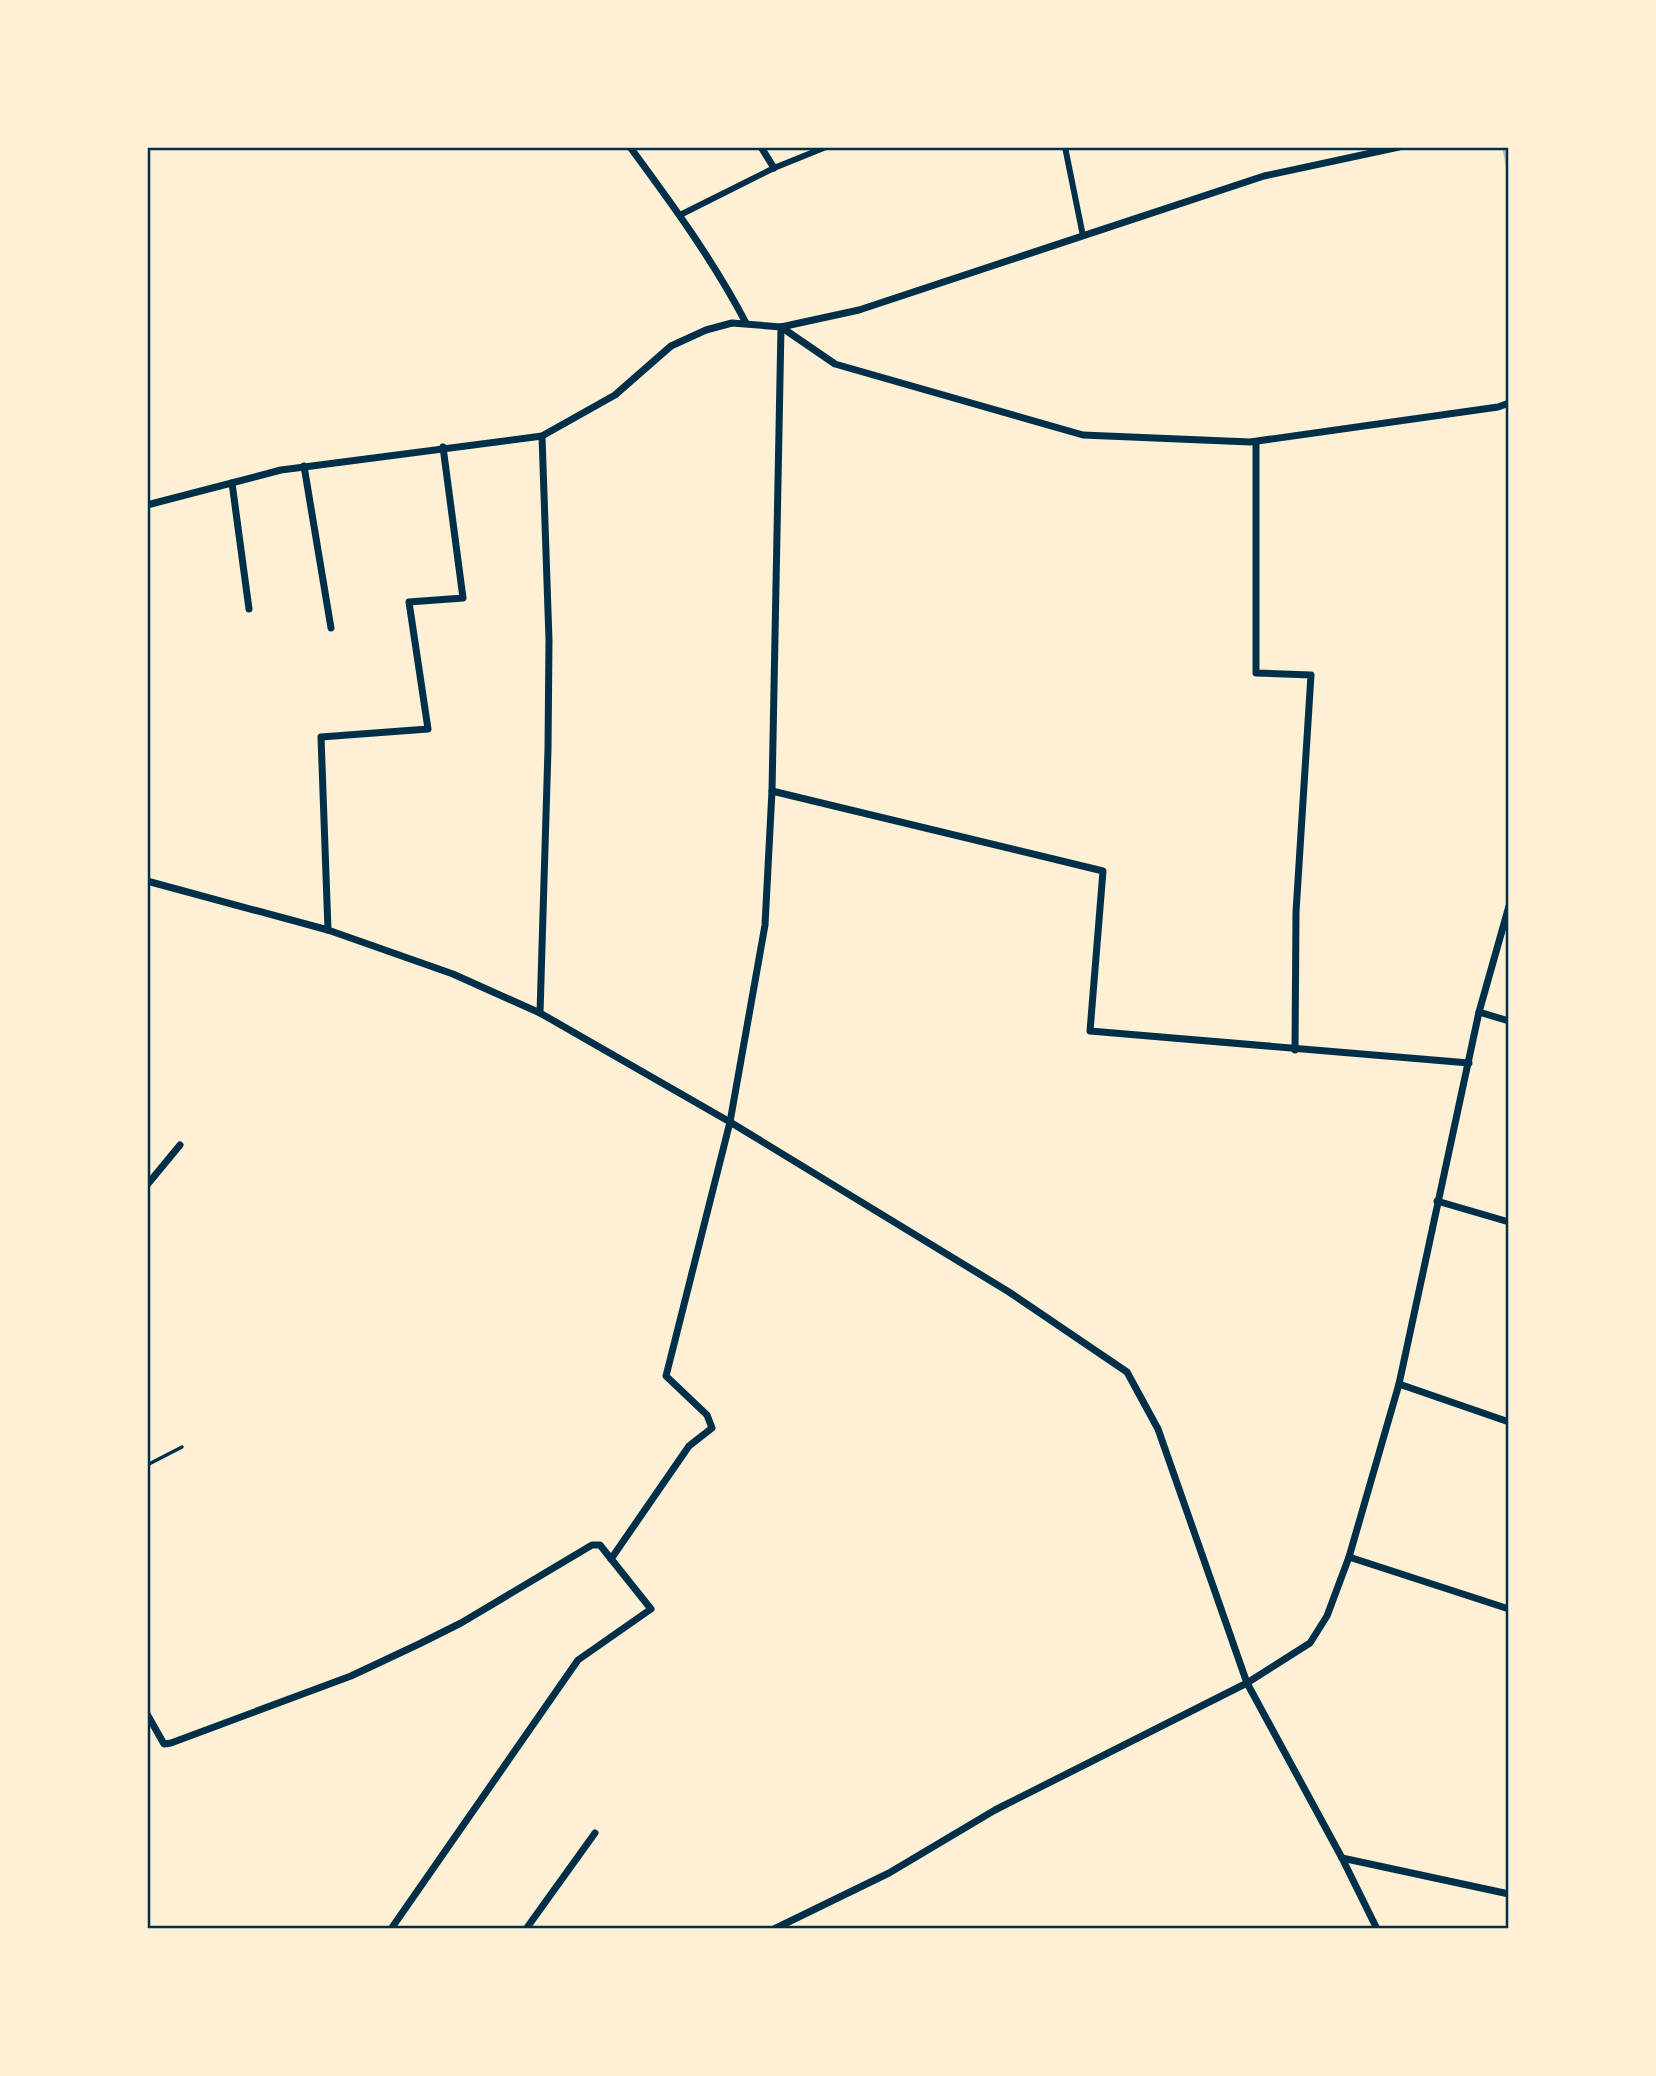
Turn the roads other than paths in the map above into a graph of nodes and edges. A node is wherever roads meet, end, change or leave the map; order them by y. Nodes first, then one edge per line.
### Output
1 (630, 147) edge
2 (761, 147) edge
3 (826, 147) edge
4 (1065, 147) edge
5 (1399, 147) edge
6 (774, 168) junction
7 (680, 215) junction
8 (1083, 236) junction
9 (746, 323) junction
10 (781, 327) junction
11 (1509, 402) edge
12 (542, 436) junction
13 (1256, 442) junction
14 (443, 447) junction
15 (304, 466) junction
16 (232, 482) junction
17 (147, 505) edge
18 (249, 609) dead end
19 (331, 628) dead end
20 (772, 791) junction
21 (147, 881) edge
22 (1509, 906) edge
23 (328, 930) junction
24 (1479, 1012) junction
25 (540, 1013) junction
26 (1509, 1021) edge
27 (1295, 1050) junction
28 (1469, 1063) junction
29 (730, 1122) junction
30 (180, 1145) dead end
31 (147, 1185) edge
32 (1437, 1200) junction
33 (1509, 1222) edge
34 (1399, 1384) junction
35 (1509, 1422) edge
36 (1349, 1557) junction
37 (611, 1559) junction
38 (1509, 1609) edge
39 (1247, 1683) junction
40 (147, 1714) edge
41 (595, 1833) dead end
42 (1342, 1857) junction
43 (1509, 1895) edge
44 (391, 1929) edge
45 (526, 1929) edge
46 (774, 1929) edge
47 (1377, 1929) edge

1 - 7 street
2 - 6 street
3 - 6 street
4 - 8 street
5 - 8 street
6 - 7 street
7 - 9 street
8 - 10 street
9 - 10 street
9 - 12 street
10 - 13 street
10 - 20 street
11 - 13 street
12 - 14 street
12 - 25 street
13 - 27 street
14 - 15 street
14 - 23 street
15 - 16 street
15 - 19 street
16 - 17 street
16 - 18 street
20 - 27 street
20 - 29 street
21 - 23 street
22 - 24 street
23 - 25 street
24 - 26 street
24 - 28 street
25 - 29 street
27 - 28 street
28 - 32 street
29 - 37 street
29 - 39 street
30 - 31 street
32 - 33 street
32 - 34 street
34 - 35 street
34 - 36 street
36 - 38 street
36 - 39 street
37 - 40 street
37 - 44 street
39 - 42 street
39 - 46 street
41 - 45 street
42 - 43 street
42 - 47 street

